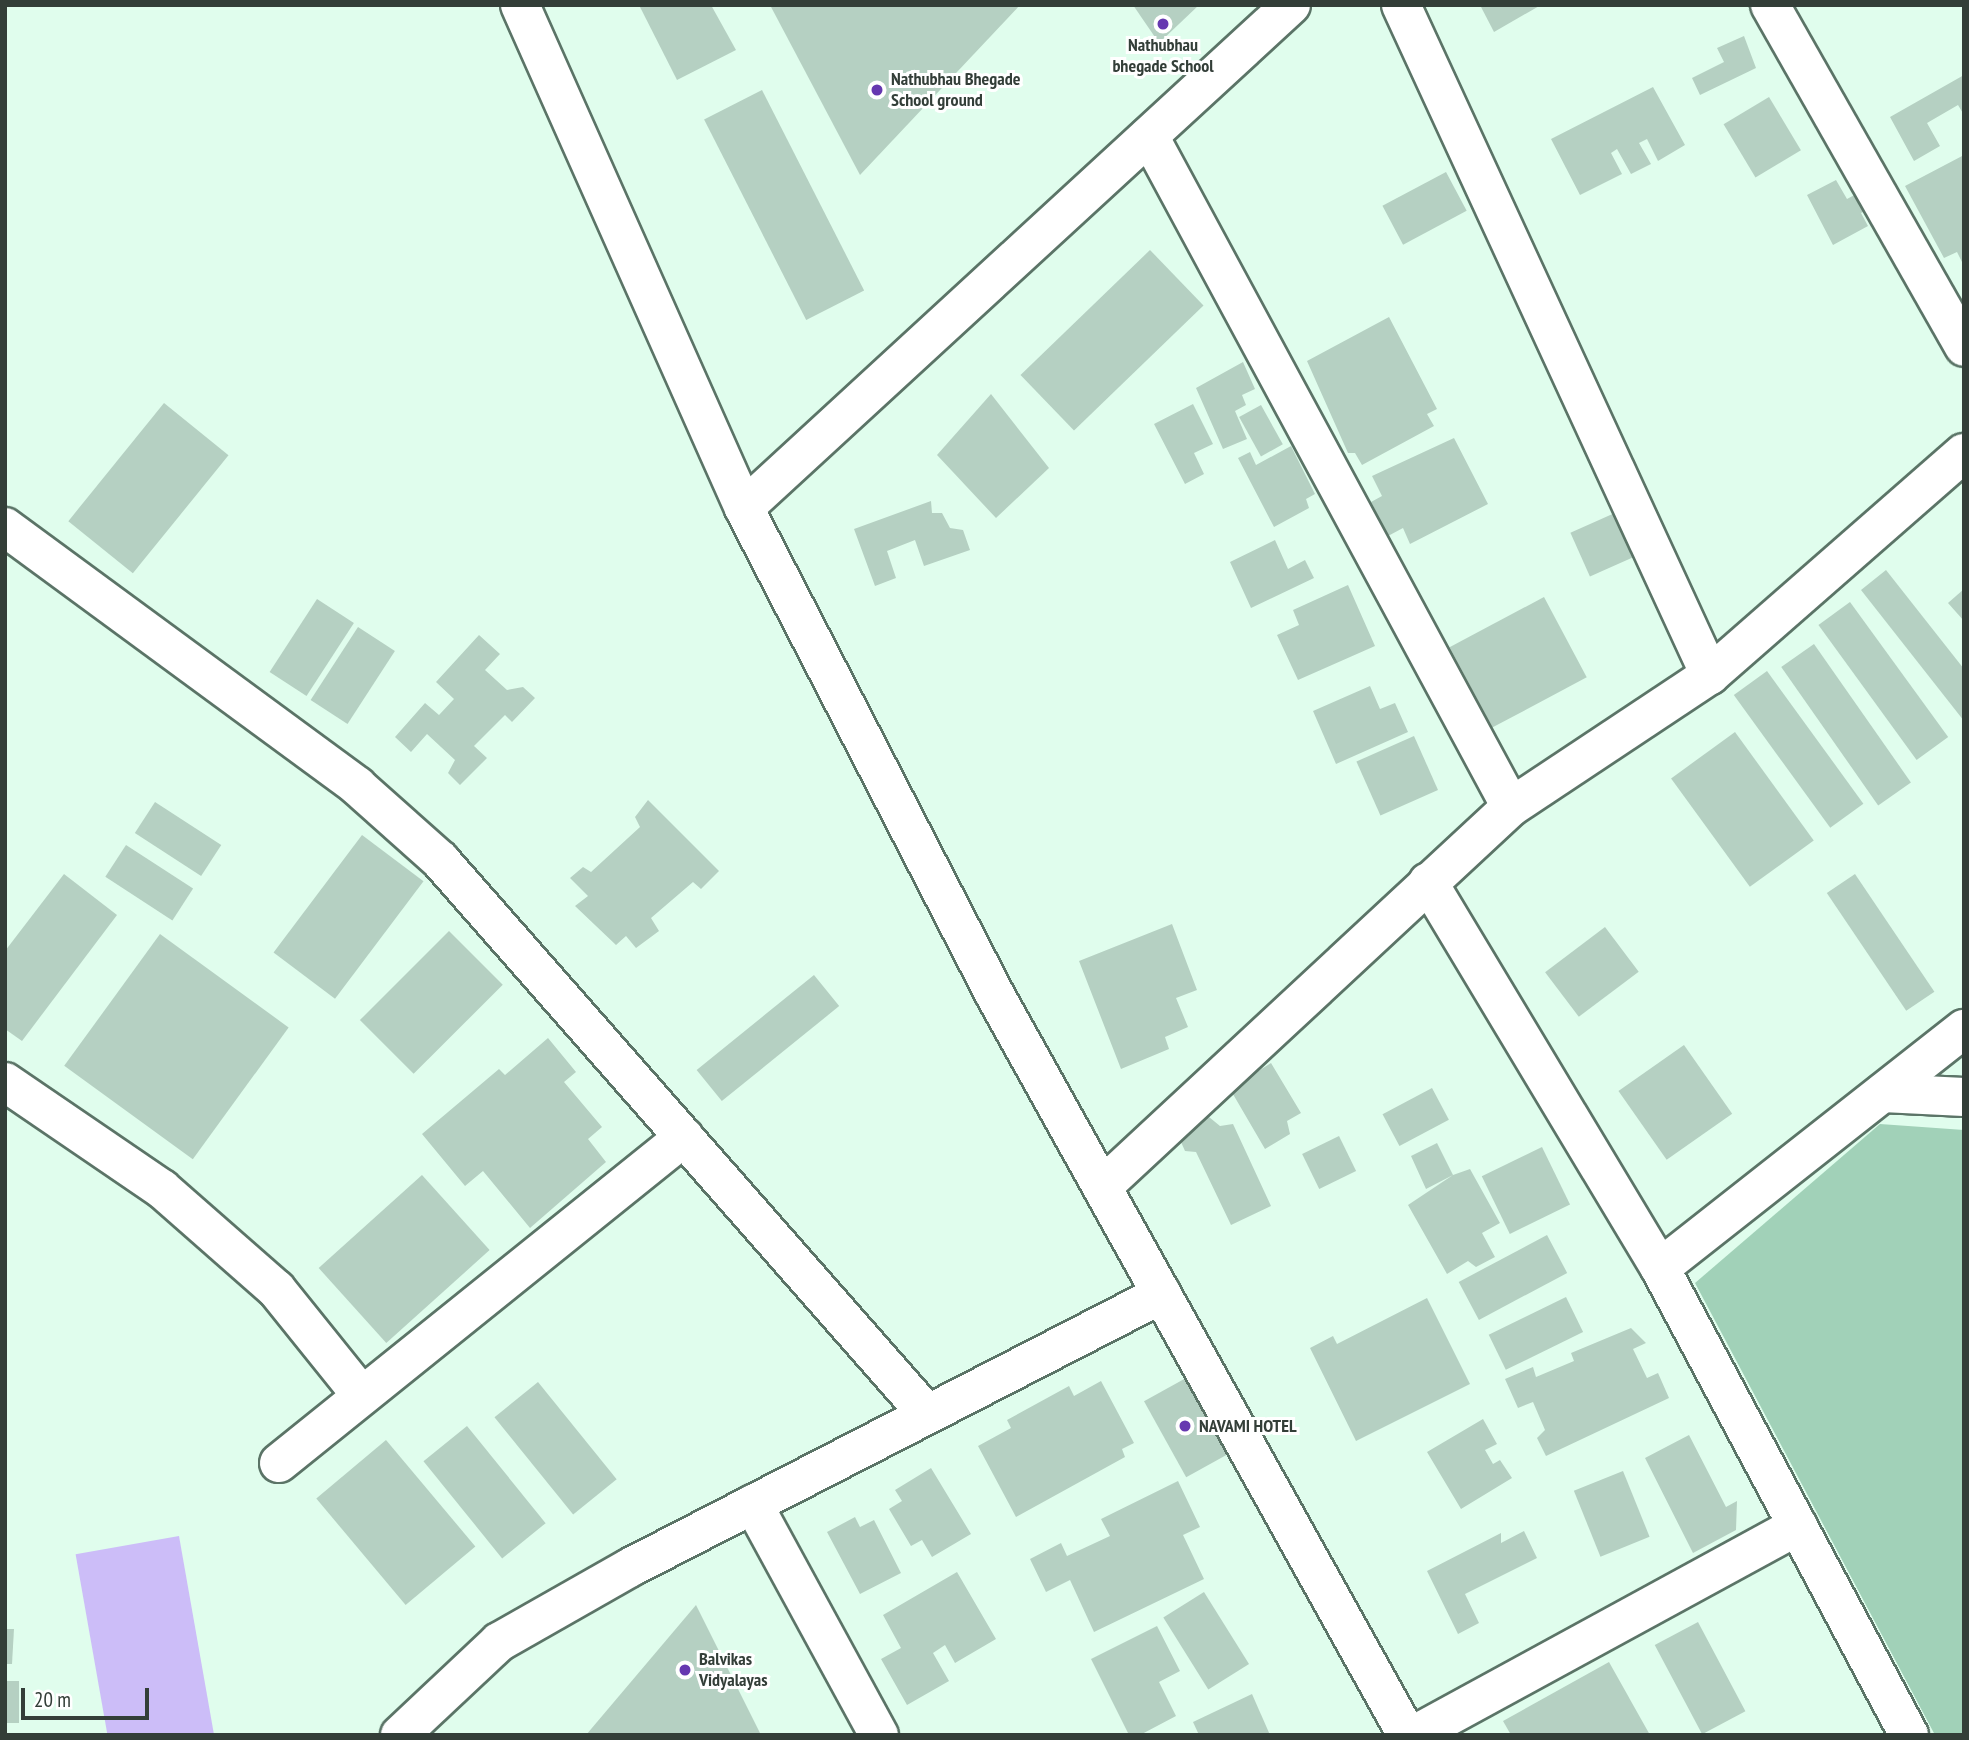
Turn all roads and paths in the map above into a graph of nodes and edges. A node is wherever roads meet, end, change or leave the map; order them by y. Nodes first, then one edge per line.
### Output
1 (520, 5) edge
2 (1291, 5) edge
3 (1401, 5) edge
4 (1770, 5) edge
5 (1149, 135) junction
6 (1964, 347) edge
7 (1964, 453) edge
8 (744, 509) junction
9 (5, 527) edge
10 (1710, 675) junction
11 (1511, 807) junction
12 (1428, 882) junction
13 (1964, 1028) edge
14 (5, 1082) edge
15 (1883, 1093) junction
16 (1964, 1097) edge
17 (684, 1137) junction
18 (1102, 1187) junction
19 (1660, 1268) junction
20 (1161, 1294) junction
21 (362, 1396) junction
22 (927, 1415) junction
23 (279, 1463) dead end
24 (753, 1504) junction
25 (1798, 1526) junction
26 (400, 1735) edge
27 (879, 1735) edge
28 (1407, 1735) edge
29 (1414, 1735) edge
30 (1909, 1735) edge

1 - 8 street
2 - 5 street
3 - 10 street
4 - 6 street
5 - 8 street
5 - 11 street
7 - 10 street
8 - 18 street
9 - 17 street
10 - 11 street
11 - 12 street
12 - 18 street
12 - 19 street
13 - 15 street
14 - 21 street
15 - 16 street
15 - 19 street
17 - 21 street
17 - 22 street
18 - 20 street
19 - 25 street
20 - 22 street
20 - 28 street
21 - 23 street
22 - 24 street
24 - 26 street
24 - 27 street
25 - 29 street
25 - 30 street

